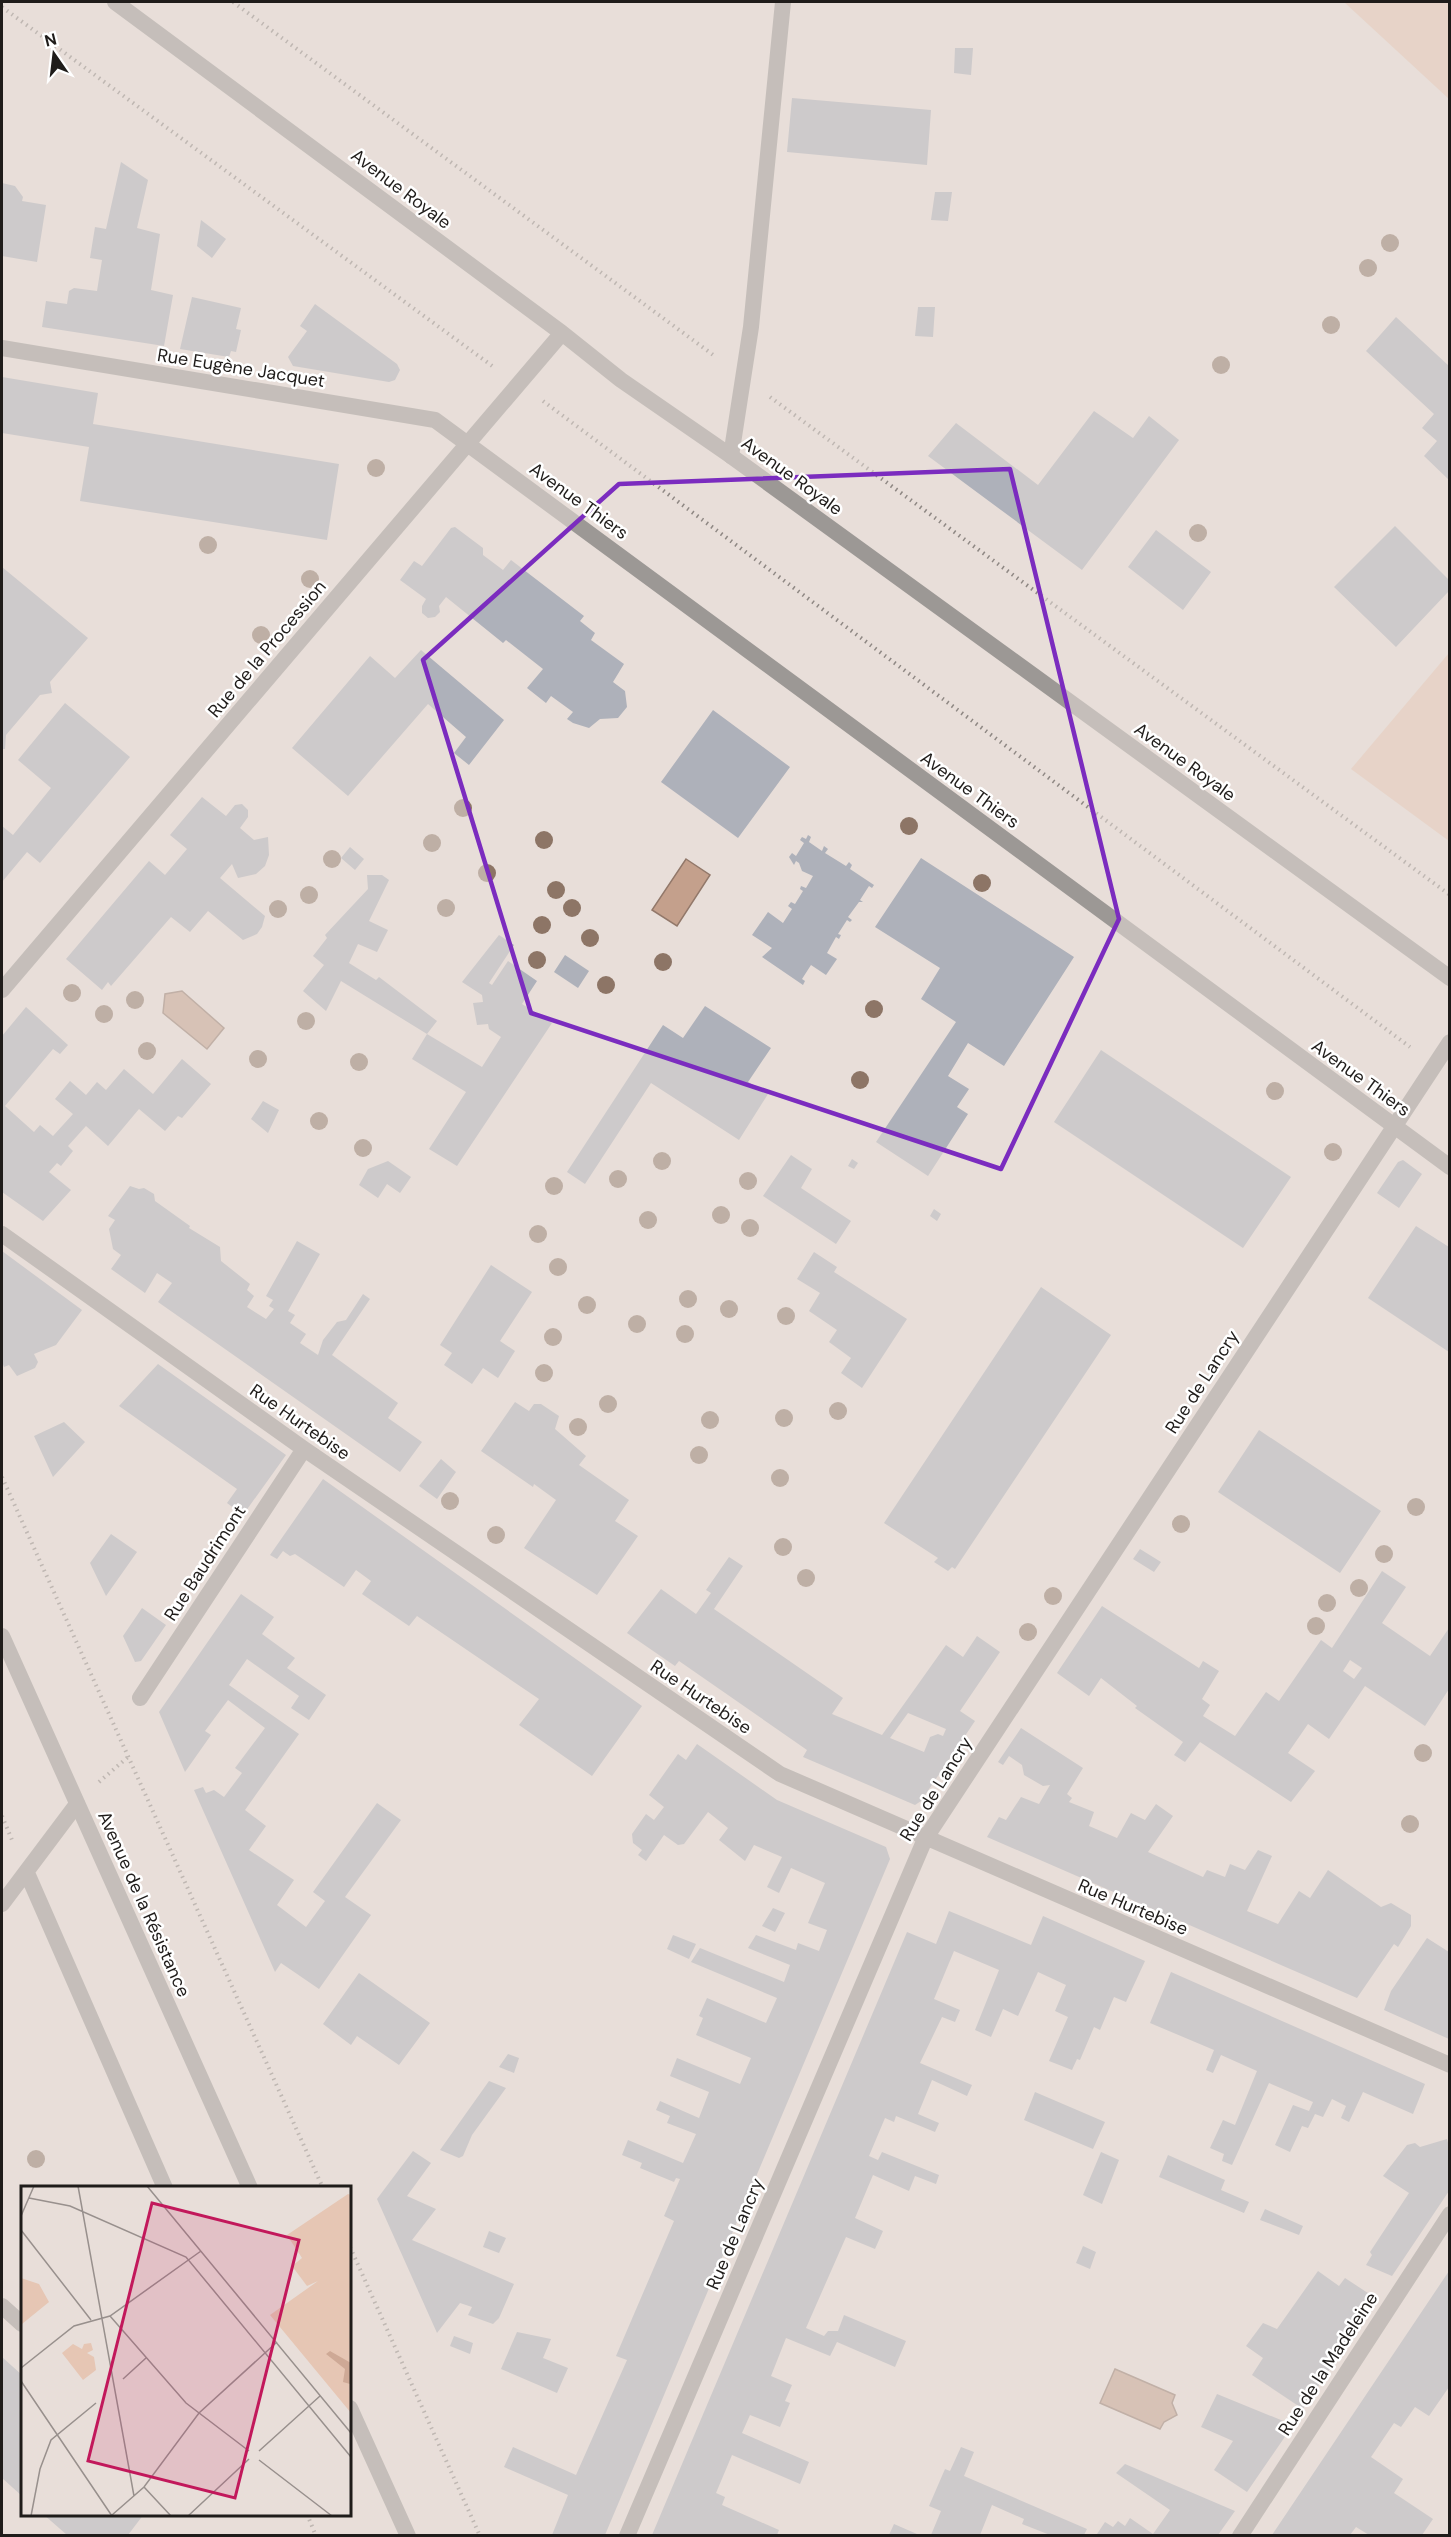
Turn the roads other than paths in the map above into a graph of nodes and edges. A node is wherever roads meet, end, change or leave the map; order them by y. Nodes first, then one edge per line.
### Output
1 (115, 2) edge
2 (783, 2) edge
3 (562, 333) junction
4 (2, 348) edge
5 (467, 443) junction
6 (731, 456) junction
7 (1449, 978) edge
8 (2, 990) edge
9 (1449, 1042) edge
10 (1393, 1126) junction
11 (1449, 1167) edge
12 (2, 1234) edge
13 (304, 1449) junction
14 (2, 1636) edge
15 (140, 1698) dead end
16 (77, 1804) junction
17 (925, 1839) junction
18 (27, 1873) junction
19 (2, 1904) edge
20 (1449, 2065) edge
21 (165, 2186) edge
22 (250, 2186) edge
23 (1449, 2214) edge
24 (2, 2306) edge
25 (21, 2323) edge
26 (351, 2410) edge
27 (408, 2535) edge
28 (627, 2535) edge
29 (1240, 2535) edge

1 - 3 street, Avenue Royale
2 - 6 street
3 - 5 street, Rue de la Procession
3 - 6 street, Avenue Royale
4 - 5 street, Rue Eugène Jacquet
5 - 8 street, Rue de la Procession
5 - 10 street, Avenue Thiers
6 - 7 street, Avenue Royale
9 - 10 street, Rue de Lancry
10 - 11 street, Avenue Thiers
10 - 17 street, Rue de Lancry
12 - 13 street, Rue Hurtebise
13 - 15 street, Rue Baudrimont
13 - 17 street, Rue Hurtebise
14 - 16 street, Avenue de la Résistance
16 - 18 street
16 - 22 street, Avenue de la Résistance
17 - 20 street, Rue Hurtebise
17 - 28 street, Rue de Lancry
18 - 19 street
18 - 21 street
23 - 29 street, Rue de la Madeleine
24 - 25 street
26 - 27 street

